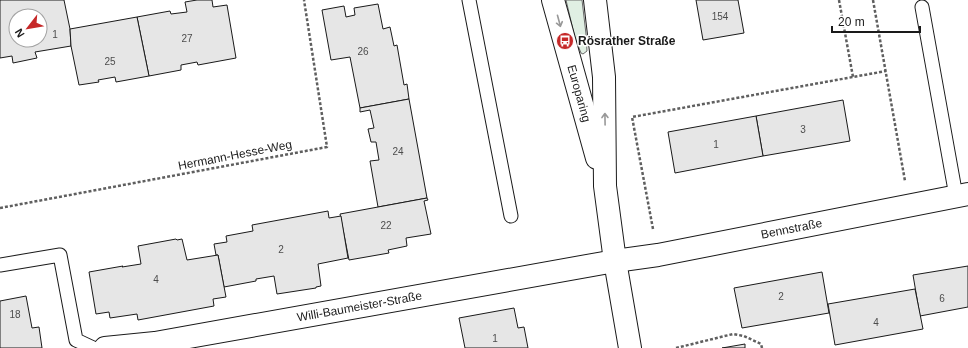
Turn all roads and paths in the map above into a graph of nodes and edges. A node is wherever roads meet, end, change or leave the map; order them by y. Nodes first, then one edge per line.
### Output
1 (304, 0) edge
2 (469, 0) edge
3 (553, 0) edge
4 (595, 0) edge
5 (839, 0) edge
6 (872, 0) edge
7 (922, 7) dead end
8 (886, 71) junction
9 (853, 77) junction
10 (605, 186) junction
11 (962, 195) edge
12 (910, 205) junction
13 (0, 208) edge
14 (511, 216) dead end
15 (658, 255) junction
16 (615, 262) junction
17 (0, 265) edge
18 (93, 348) edge
19 (105, 348) edge
20 (630, 348) edge
21 (676, 348) edge
22 (762, 348) edge

1 - 13 path, Hermann-Hesse-Weg
2 - 14 lane
3 -> 10 street, Europaring
10 -> 4 street, Europaring
5 - 9 path
6 - 8 path
7 - 11 lane
8 - 9 path
8 - 12 path
9 - 15 path
10 - 16 street, Europaring
11 - 12 street, Bennstraße
12 - 15 street, Bennstraße
15 - 16 street, Bennstraße
16 - 19 street, Willi-Baumeister-Straße
16 - 20 street, Europaring
17 - 18 lane
21 - 22 path

